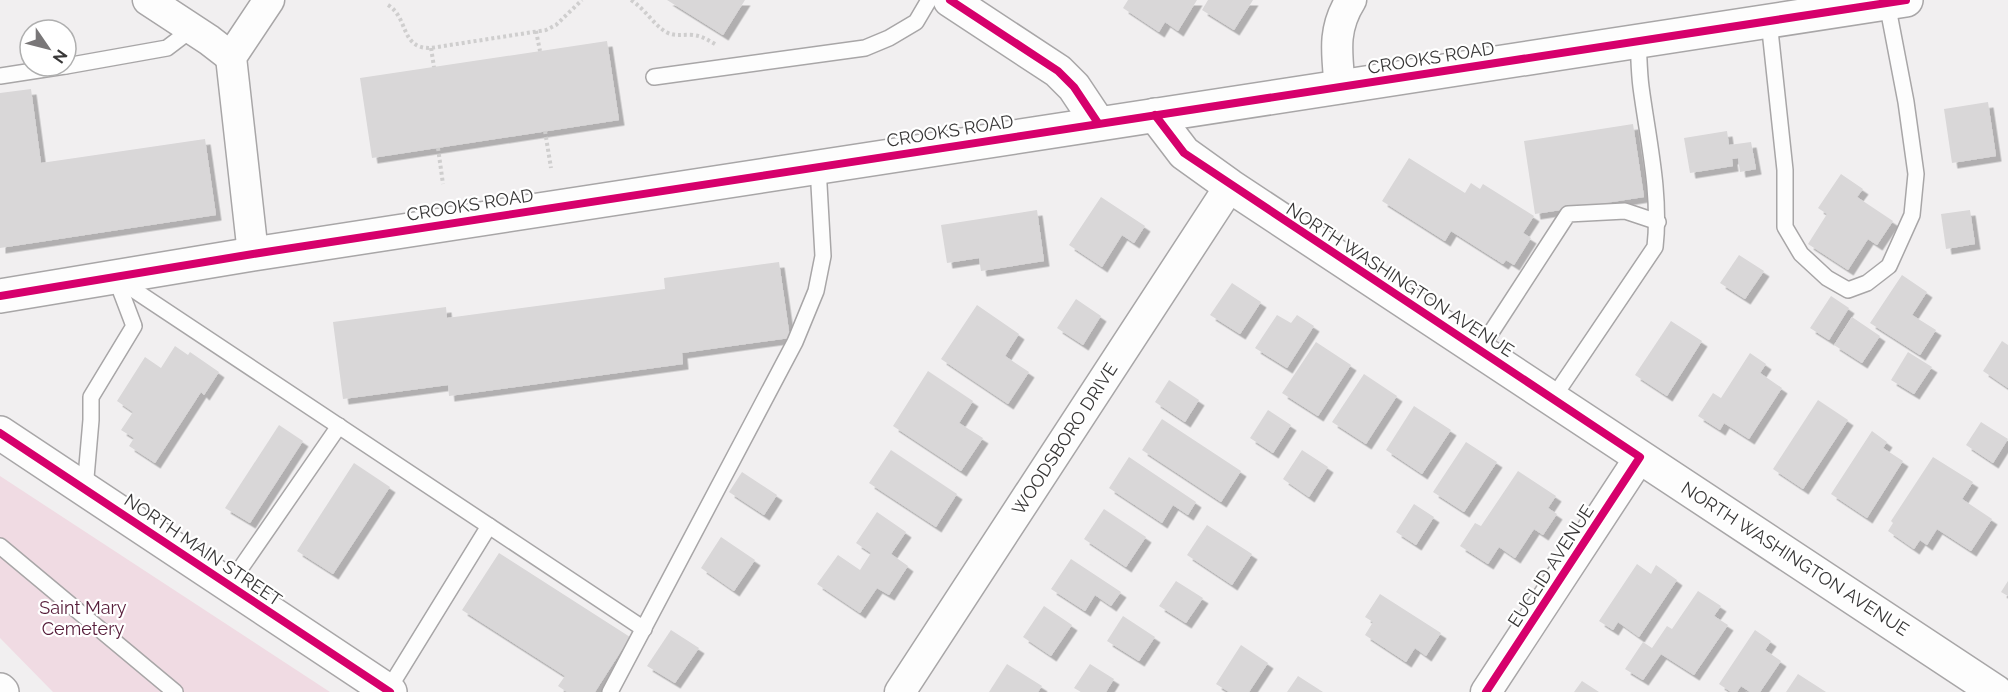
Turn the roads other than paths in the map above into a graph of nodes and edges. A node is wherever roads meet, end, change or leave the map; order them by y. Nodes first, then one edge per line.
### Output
1 (148, 0) edge
2 (269, 0) edge
3 (929, 0) edge
4 (950, 0) edge
5 (1351, 0) edge
6 (1897, 1) edge
7 (1769, 21) junction
8 (192, 29) junction
9 (1638, 41) junction
10 (231, 57) junction
11 (78, 64) edge
12 (18, 73) edge
13 (0, 76) edge
14 (654, 77) dead end
15 (1340, 87) junction
16 (1155, 115) junction
17 (1098, 123) junction
18 (818, 167) junction
19 (1230, 186) junction
20 (1658, 222) junction
21 (253, 254) junction
22 (115, 276) junction
23 (0, 296) edge
24 (1479, 351) junction
25 (1553, 398) junction
26 (339, 426) junction
27 (0, 433) edge
28 (1640, 457) junction
29 (85, 489) junction
30 (489, 526) junction
31 (0, 546) edge
32 (229, 585) junction
33 (644, 629) junction
34 (389, 691) edge
35 (175, 692) edge
36 (610, 692) edge
37 (900, 692) edge
38 (1486, 692) edge
39 (1996, 692) edge

1 - 8 street
2 - 10 street
3 - 14 lane
4 - 17 main road
5 - 15 street
6 - 7 main road, CROOKS ROAD
6 - 7 lane
7 - 9 main road, CROOKS ROAD
8 - 10 street
8 - 11 lane
9 - 15 main road, CROOKS ROAD
9 - 20 lane
10 - 21 street
12 - 13 lane
15 - 16 main road, CROOKS ROAD
16 - 17 main road, CROOKS ROAD
16 - 19 main road, NORTH WASHINGTON AVENUE
17 - 18 main road, CROOKS ROAD
18 - 21 main road, CROOKS ROAD
18 - 33 lane
19 - 24 main road, NORTH WASHINGTON AVENUE
19 - 37 street, WOODSBORO DRIVE
20 - 24 lane
20 - 25 lane
21 - 22 main road, CROOKS ROAD
22 - 23 main road, CROOKS ROAD
22 - 26 lane
22 - 29 lane
24 - 25 main road, NORTH WASHINGTON AVENUE
25 - 28 main road, NORTH WASHINGTON AVENUE
26 - 30 lane
26 - 32 lane
27 - 29 main road, NORTH MAIN STREET
28 - 38 street, EUCLID AVENUE
28 - 39 main road, NORTH WASHINGTON AVENUE
29 - 32 main road, NORTH MAIN STREET
30 - 33 lane
30 - 34 lane
31 - 35 lane
32 - 34 main road, NORTH MAIN STREET
33 - 36 lane

